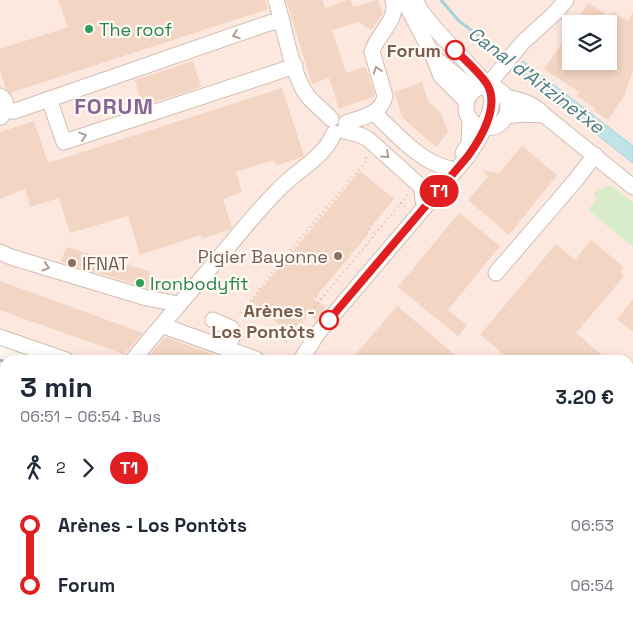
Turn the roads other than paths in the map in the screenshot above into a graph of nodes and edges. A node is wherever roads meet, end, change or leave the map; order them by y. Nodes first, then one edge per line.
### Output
1 (276, 0) edge
2 (393, 0) edge
3 (404, 0) edge
4 (415, 0) edge
5 (566, 0) edge
6 (282, 21) junction
7 (433, 56) junction
8 (295, 66) junction
9 (493, 90) junction
10 (49, 99) junction
11 (466, 102) junction
12 (2, 108) edge
13 (374, 113) junction
14 (544, 115) junction
15 (506, 116) junction
16 (481, 125) junction
17 (339, 126) junction
18 (594, 155) junction
19 (455, 164) junction
20 (633, 186) edge
21 (442, 188) junction
22 (423, 201) junction
23 (380, 249) junction
24 (0, 252) edge
25 (496, 273) dead end
26 (367, 284) junction
27 (178, 304) junction
28 (213, 320) dead end
29 (169, 328) dead end
30 (0, 337) edge
31 (227, 348) junction
32 (52, 355) edge
33 (137, 355) edge
34 (245, 355) edge
35 (296, 355) edge
36 (303, 355) edge
37 (310, 355) edge

1 - 6 street
13 -> 2 street
3 - 7 street
4 - 9 street
5 - 9 street
6 - 8 street
6 -> 10 street
7 - 9 street
7 - 11 street
10 -> 8 street
8 - 17 street
9 - 11 street
9 - 14 street
9 - 15 street
9 - 16 street
10 - 12 street
11 - 16 street
13 - 17 street
13 - 19 street
14 - 15 street
14 - 18 street
15 - 16 street
16 - 19 street
16 - 21 street
16 - 26 street
17 -> 22 street
17 - 27 street
18 - 20 street
18 - 25 street
19 - 21 street
19 - 22 street
21 - 23 street
22 - 35 street
23 - 26 street
23 - 36 street
24 -> 27 street
26 - 37 street
27 - 33 street
28 - 31 street
29 - 31 street
30 - 32 street
31 - 34 street

